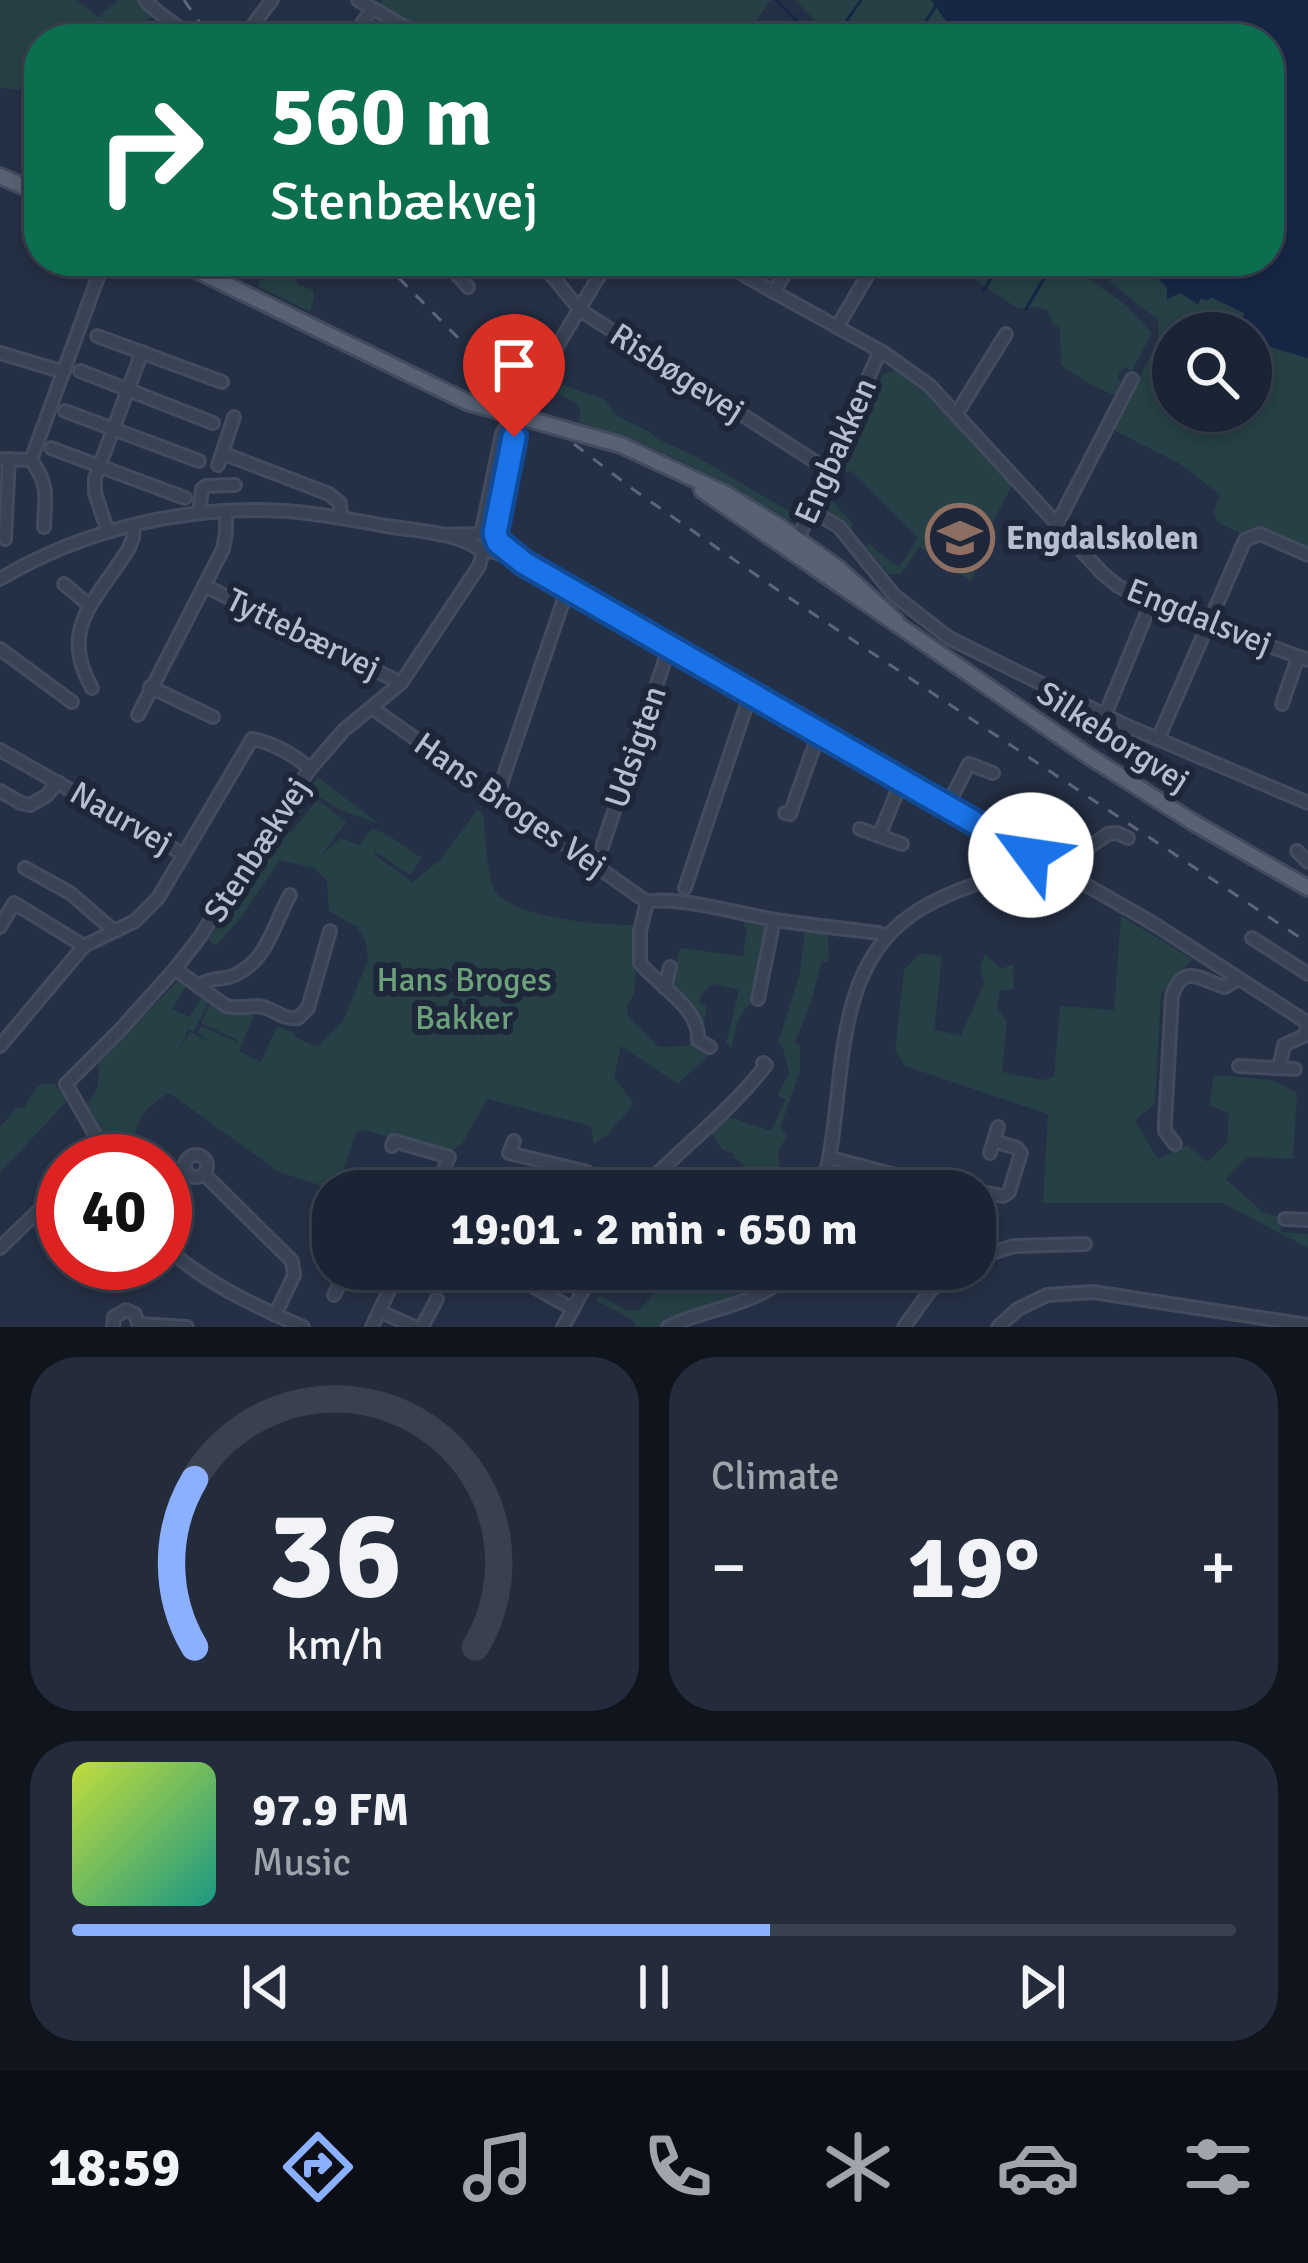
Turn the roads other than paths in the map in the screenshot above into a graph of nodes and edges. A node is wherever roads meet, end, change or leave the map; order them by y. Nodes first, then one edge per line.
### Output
1 (145, 0) edge
2 (272, 0) edge
3 (358, 0) edge
4 (372, 9) junction
5 (175, 24) edge
6 (254, 24) edge
7 (362, 24) edge
8 (391, 24) edge
9 (99, 276) edge
10 (209, 276) edge
11 (458, 276) edge
12 (552, 276) edge
13 (599, 276) edge
14 (783, 276) edge
15 (867, 276) edge
16 (747, 277) edge
17 (468, 287) dead end
18 (774, 292) junction
19 (580, 310) junction
20 (837, 327) junction
21 (1006, 334) dead end
22 (97, 335) dead end
23 (880, 351) junction
24 (142, 352) junction
25 (0, 353) edge
26 (549, 360) dead end
27 (80, 371) dead end
28 (64, 372) junction
29 (1132, 379) dead end
30 (222, 382) dead end
31 (128, 389) junction
32 (65, 411) dead end
33 (957, 413) junction
34 (512, 416) junction
35 (234, 417) dead end
36 (213, 423) dead end
37 (113, 429) junction
38 (51, 448) dead end
39 (4, 459) edge
40 (31, 460) junction
41 (199, 461) dead end
42 (100, 466) junction
43 (828, 470) junction
44 (235, 485) dead end
45 (185, 498) dead end
46 (811, 510) junction
47 (226, 511) junction
48 (199, 513) junction
49 (341, 517) junction
50 (1057, 524) junction
51 (134, 525) junction
52 (44, 527) dead end
53 (108, 532) junction
54 (5, 539) dead end
55 (486, 541) junction
56 (792, 544) junction
57 (1308, 555) edge
58 (0, 580) edge
59 (64, 584) dead end
60 (205, 586) junction
61 (567, 590) junction
62 (1151, 603) junction
63 (90, 606) junction
64 (1209, 623) junction
65 (669, 648) junction
66 (0, 650) edge
67 (1303, 658) edge
68 (401, 682) junction
69 (150, 687) junction
70 (92, 688) dead end
71 (751, 695) junction
72 (72, 702) dead end
73 (1282, 704) dead end
74 (372, 708) junction
75 (138, 715) dead end
76 (1106, 715) junction
77 (213, 717) dead end
78 (819, 733) junction
79 (1158, 740) junction
80 (0, 750) edge
81 (310, 769) junction
82 (993, 773) dead end
83 (902, 780) junction
84 (58, 782) junction
85 (0, 791) edge
86 (497, 796) junction
87 (1308, 803) edge
88 (947, 806) junction
89 (785, 812) dead end
90 (860, 829) dead end
91 (879, 836) junction
92 (1127, 838) dead end
93 (902, 844) dead end
94 (602, 847) dead end
95 (1297, 851) dead end
96 (183, 854) junction
97 (1034, 857) junction
98 (1308, 862) edge
99 (25, 868) dead end
100 (1058, 870) junction
101 (685, 888) dead end
102 (1308, 888) edge
103 (290, 895) dead end
104 (647, 902) junction
105 (774, 920) junction
106 (0, 927) edge
107 (113, 930) junction
108 (330, 931) dead end
109 (886, 937) junction
110 (1252, 938) dead end
111 (84, 946) junction
112 (670, 968) dead end
113 (175, 969) junction
114 (1308, 974) edge
115 (1238, 979) junction
116 (199, 987) junction
117 (665, 988) junction
118 (758, 999) dead end
119 (1307, 1031) edge
120 (0, 1046) edge
121 (710, 1047) dead end
122 (763, 1063) dead end
123 (1239, 1066) dead end
124 (1279, 1068) junction
125 (1295, 1070) dead end
126 (998, 1127) dead end
127 (94, 1134) edge
128 (514, 1141) dead end
129 (1175, 1144) dead end
130 (392, 1146) dead end
131 (831, 1158) junction
132 (444, 1170) edge
133 (578, 1170) edge
134 (662, 1170) edge
135 (827, 1170) edge
136 (204, 1174) dead end
137 (36, 1213) edge
138 (1285, 1219) dead end
139 (1308, 1220) edge
140 (1085, 1244) dead end
141 (0, 1248) edge
142 (996, 1252) edge
143 (192, 1270) edge
144 (337, 1290) edge
145 (389, 1290) edge
146 (539, 1290) edge
147 (583, 1290) edge
148 (768, 1290) edge
149 (931, 1290) edge
150 (334, 1295) dead end
151 (437, 1299) dead end
152 (573, 1309) junction
153 (379, 1311) junction
154 (1224, 1312) junction
155 (280, 1320) edge
156 (911, 1324) edge
157 (1308, 1324) edge
158 (139, 1325) edge
159 (113, 1327) edge
160 (187, 1327) edge
161 (303, 1327) edge
162 (372, 1327) edge
163 (419, 1327) edge
164 (563, 1327) edge
165 (668, 1327) edge
166 (998, 1327) edge
167 (1216, 1327) edge

1 - 5 street
2 - 6 street
3 - 4 street
4 - 7 street
4 - 8 street
9 - 28 street
10 - 34 main road, Silkeborgvej
11 - 17 street
12 - 19 street, Risbøgevej
13 - 19 street
14 - 18 street
15 - 20 street
16 - 18 street, Engdalsvej
18 - 20 street, Engdalsvej
19 - 26 street
19 - 43 street, Risbøgevej
20 - 23 street, Engdalsvej
21 - 33 street
22 - 24 street
23 - 33 street, Engdalsvej
23 - 43 street, Engbakken
24 - 30 street
24 - 31 street
25 - 28 street
27 - 31 street
28 - 40 street
29 - 50 street
31 - 36 street
31 - 37 street
32 - 37 street
33 - 50 street, Engdalsvej
34 - 55 street, Stenbækvej
34 - 56 main road, Silkeborgvej
35 - 49 street
37 - 41 street
37 - 42 street
38 - 42 street
39 - 40 street
39 - 54 street
40 - 52 street
42 - 45 street
42 - 53 street
43 - 46 street, Engbakken
44 - 48 street
46 - 56 street, Engbakken
46 - 76 street
47 - 48 street
47 - 49 street
47 - 60 street
48 - 51 street
49 - 55 street
50 - 62 street, Engdalsvej
51 - 53 street
51 - 63 street
53 - 58 street
55 - 61 street
55 - 68 street, Stenbækvej
56 - 102 main road, Silkeborgvej
57 - 64 street
59 - 63 street
60 - 68 street, Tyttebærvej
60 - 69 street
61 - 65 street
61 - 86 street
62 - 64 street, Engdalsvej
62 - 76 street
63 - 70 street
64 - 67 street, Engdalsvej
64 - 79 street
65 - 71 street
65 - 94 street, Udsigten
66 - 72 street
67 - 73 street, Engdalsvej
68 - 74 street, Stenbækvej
69 - 75 street
69 - 77 street
71 - 78 street
71 - 101 street
74 - 81 street, Stenbækvej
74 - 86 street, Hans Broges Vej
76 - 79 street
78 - 83 street
78 - 89 street
79 - 87 street
80 - 84 street, Naurvej
81 - 96 street
81 - 113 street, Stenbækvej
82 - 88 street
83 - 88 street
83 - 91 street
84 - 85 street, Naurvej
84 - 96 street, Naurvej
86 - 104 street, Hans Broges Vej
88 - 97 street
90 - 91 street
91 - 93 street
92 - 100 street
95 - 98 street
96 - 107 street
97 - 100 street
97 - 109 street
99 - 107 street
100 - 115 street
103 - 116 street
104 - 105 street, Hans Broges Vej
104 - 117 street
105 - 109 street, Hans Broges Vej
105 - 118 street
106 - 111 street
107 - 111 street
108 - 116 street
109 - 131 street
110 - 114 street
111 - 120 street
112 - 117 street
113 - 116 street
113 - 127 street, Stenbækvej
115 - 119 street
115 - 129 street
117 - 121 street
119 - 124 street
122 - 134 street
123 - 124 street
124 - 125 street
126 - 131 street
128 - 133 street
130 - 132 street
131 - 135 street
136 - 155 street
137 - 141 street
138 - 139 street
140 - 142 street
143 - 155 street
144 - 150 street
145 - 153 street
146 - 152 street
147 - 152 street
148 - 165 street
149 - 156 street
151 - 163 street
152 - 164 street
153 - 162 street
153 - 163 street
154 - 157 street
154 - 166 street
154 - 167 street
155 - 161 street
158 - 159 street
158 - 160 street

